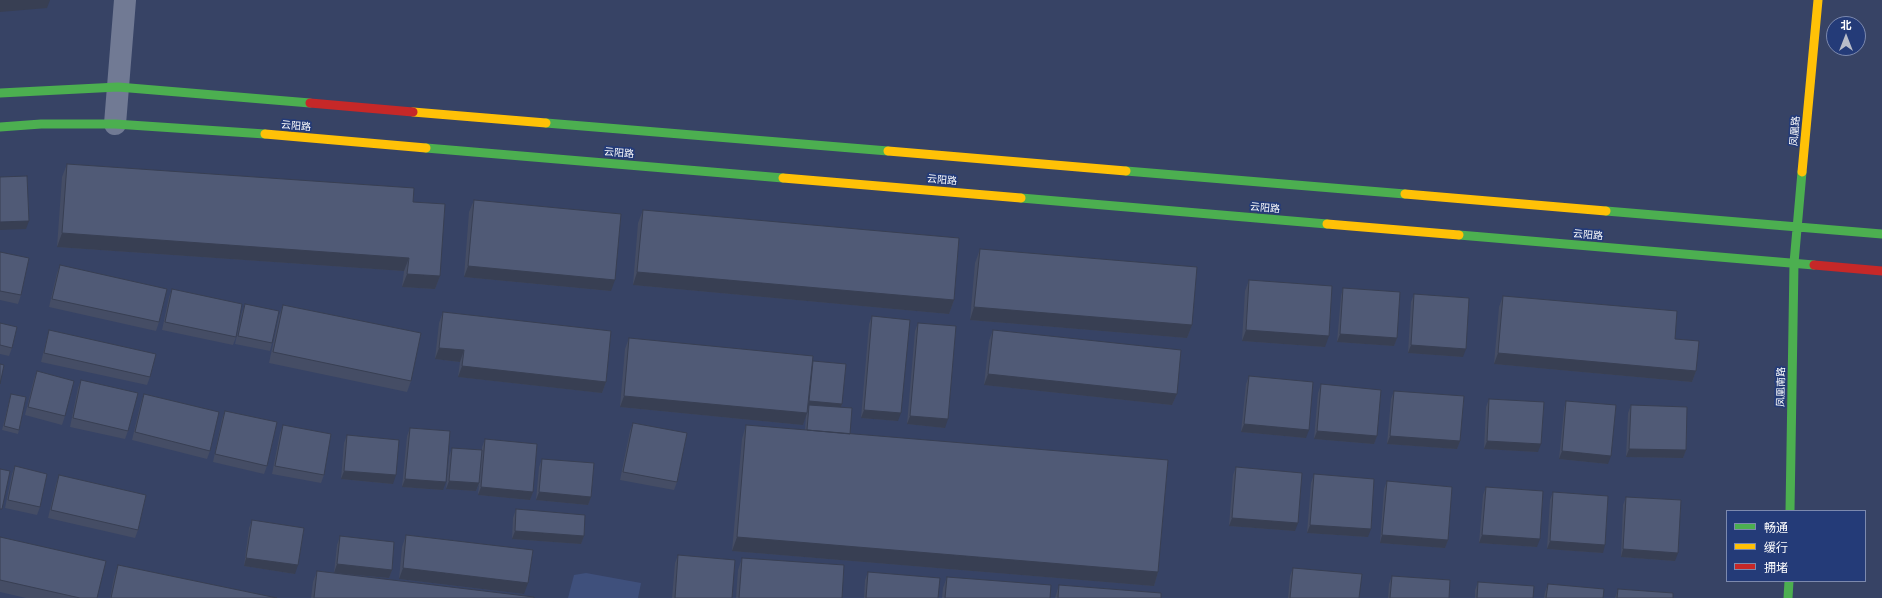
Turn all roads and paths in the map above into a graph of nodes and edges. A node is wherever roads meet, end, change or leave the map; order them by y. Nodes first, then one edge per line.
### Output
1 (125, 0) edge
2 (1818, 0) edge
3 (118, 87) junction
4 (0, 93) edge
5 (115, 124) junction
6 (0, 127) edge
7 (1797, 227) junction
8 (1882, 234) edge
9 (1794, 263) junction
10 (1882, 271) edge
11 (1790, 510) edge
12 (1789, 582) edge
13 (1788, 598) edge

1 - 3 street
2 - 7 street, 凤凰路
3 - 4 street
3 - 5 street
3 - 7 street
5 - 6 street, 云阳路
5 - 9 street, 云阳路
7 - 8 street
7 - 9 street, 凤凰路
9 - 10 street, 云阳路
9 - 11 street, 凤凰南路
12 - 13 street

